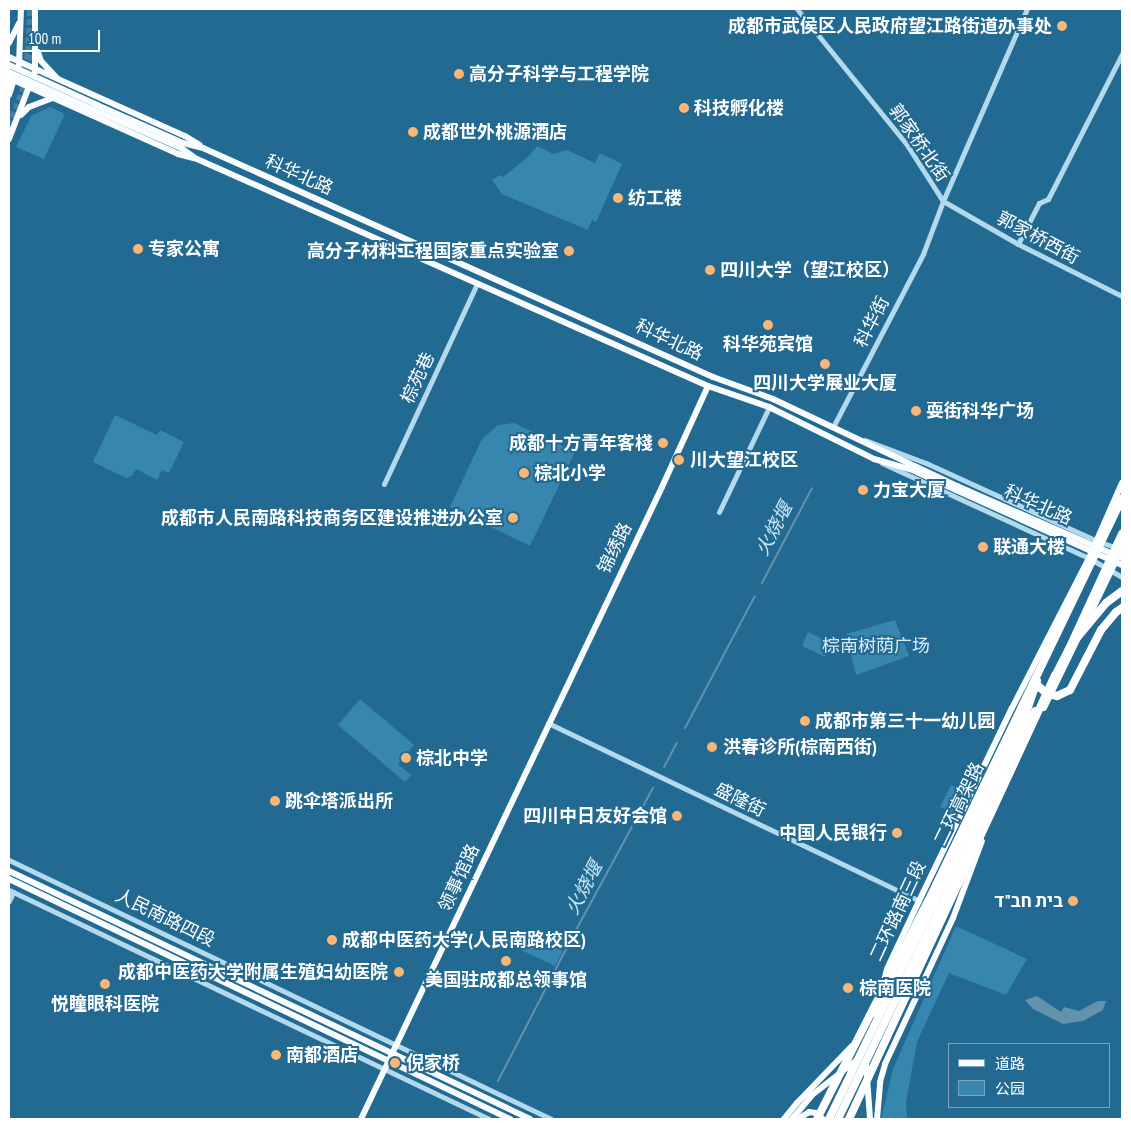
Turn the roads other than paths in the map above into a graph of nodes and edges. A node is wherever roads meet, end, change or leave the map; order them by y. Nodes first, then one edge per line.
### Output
1 (21, 9) edge
2 (35, 9) edge
3 (797, 9) edge
4 (1027, 9) edge
5 (21, 20) junction
6 (36, 42) junction
7 (9, 43) edge
8 (1122, 54) edge
9 (9, 57) edge
10 (20, 62) junction
11 (9, 65) edge
12 (36, 70) junction
13 (9, 72) edge
14 (50, 76) junction
15 (11, 80) edge
16 (59, 80) junction
17 (29, 87) junction
18 (9, 95) edge
19 (50, 97) junction
20 (96, 107) junction
21 (19, 118) junction
22 (9, 138) edge
23 (203, 148) junction
24 (198, 160) junction
25 (943, 201) junction
26 (1018, 244) junction
27 (477, 284) junction
28 (1122, 296) edge
29 (708, 386) junction
30 (769, 407) junction
31 (834, 427) junction
32 (854, 436) junction
33 (874, 459) junction
34 (1122, 483) edge
35 (384, 484) dead end
36 (956, 488) junction
37 (1122, 491) edge
38 (1122, 498) edge
39 (719, 512) dead end
40 (1122, 534) edge
41 (1097, 541) junction
42 (1122, 549) edge
43 (1089, 558) junction
44 (1122, 558) edge
45 (1122, 565) edge
46 (1112, 573) junction
47 (1122, 578) edge
48 (1122, 591) edge
49 (1122, 608) edge
50 (1069, 649) junction
51 (1043, 663) junction
52 (1054, 676) junction
53 (548, 723) junction
54 (990, 819) junction
55 (9, 860) edge
56 (9, 871) edge
57 (9, 879) edge
58 (11, 891) edge
59 (9, 901) edge
60 (919, 901) junction
61 (905, 973) junction
62 (926, 974) junction
63 (890, 985) junction
64 (889, 1005) junction
65 (877, 1016) junction
66 (396, 1045) junction
67 (392, 1054) junction
68 (388, 1061) junction
69 (862, 1061) junction
70 (384, 1070) junction
71 (361, 1119) edge
72 (489, 1119) edge
73 (510, 1119) edge
74 (530, 1119) edge
75 (551, 1119) edge
76 (784, 1119) edge
77 (792, 1119) edge
78 (798, 1119) edge
79 (817, 1119) edge
80 (823, 1119) edge
81 (829, 1119) edge
82 (838, 1119) edge
83 (849, 1119) edge
84 (870, 1119) edge
85 (877, 1119) edge

1 - 5 main road
2 - 6 main road
3 - 25 street, 郭家桥北街
4 - 25 street, 郭家桥北街
5 - 7 main road
5 - 10 main road
6 - 12 main road
6 - 16 main road
8 - 26 street
9 - 10 main road, 科华北路
10 - 12 main road, 科华北路
10 - 15 main road
11 - 20 main road, 科华北路, bridge
12 - 14 main road, 科华北路
12 - 17 main road
13 - 20 main road, 科华北路, bridge
14 - 16 main road, 科华北路
14 - 19 main road
15 - 17 main road, 科华北路
15 - 18 main road
16 - 23 main road, 科华北路
17 - 19 main road, 科华北路
17 - 21 main road
19 - 21 main road
19 - 24 main road, 科华北路
20 - 23 main road, 科华北路
20 - 24 main road, 科华北路
21 - 22 main road
23 - 31 main road, 科华北路
24 - 27 main road, 科华北路
25 - 26 street, 郭家桥西街
25 - 31 street, 科华街
26 - 28 street, 郭家桥西街
27 - 29 main road, 科华北路
27 - 35 street, 棕苑巷
29 - 30 main road, 科华北路
29 - 53 main road, 锦绣路
30 - 33 main road, 科华北路
30 - 39 street
31 - 32 main road, 科华北路
32 - 36 main road, 科华北路
32 - 41 street
33 - 36 main road, 科华北路
33 - 43 street
34 - 41 main road, 二环路南三段
36 - 44 main road, 科华北路, bridge
36 - 45 main road, bridge
37 - 49 highway, bridge
38 - 51 highway, 二环高架路, bridge
40 - 50 highway, 二环高架路, bridge
41 - 42 street
41 - 43 main road, 二环路南三段
42 - 46 main road
43 - 46 street
43 - 60 main road, 二环路南三段
46 - 47 street
46 - 54 main road
48 - 50 highway, bridge
50 - 52 highway, 二环高架路
51 - 61 highway, bridge
51 - 79 highway, 二环高架路, bridge
52 - 61 highway, bridge
52 - 83 highway, 二环高架路, bridge
53 - 60 street, 盛隆街
53 - 66 main road, 领事馆路
54 - 62 main road
54 - 64 main road
55 - 66 street, 人民南路四段
56 - 67 main road, 人民南路四段
57 - 68 main road, 人民南路四段
58 - 59 street
58 - 70 street
60 - 63 main road
60 - 65 main road, 二环路南三段
61 - 64 highway
62 - 64 main road
62 - 85 main road
63 - 64 main road
63 - 65 main road
64 - 65 highway
64 - 69 highway
65 - 69 highway
65 - 76 main road
66 - 67 main road, 领事馆路
66 - 75 street, 人民南路四段
67 - 68 main road, 领事馆路
67 - 74 main road, 人民南路四段
68 - 70 main road, 领事馆路
68 - 73 main road, 人民南路四段
69 - 77 main road
69 - 81 highway
69 - 82 highway
69 - 84 main road
70 - 71 main road, 领事馆路
70 - 72 street
78 - 80 main road

